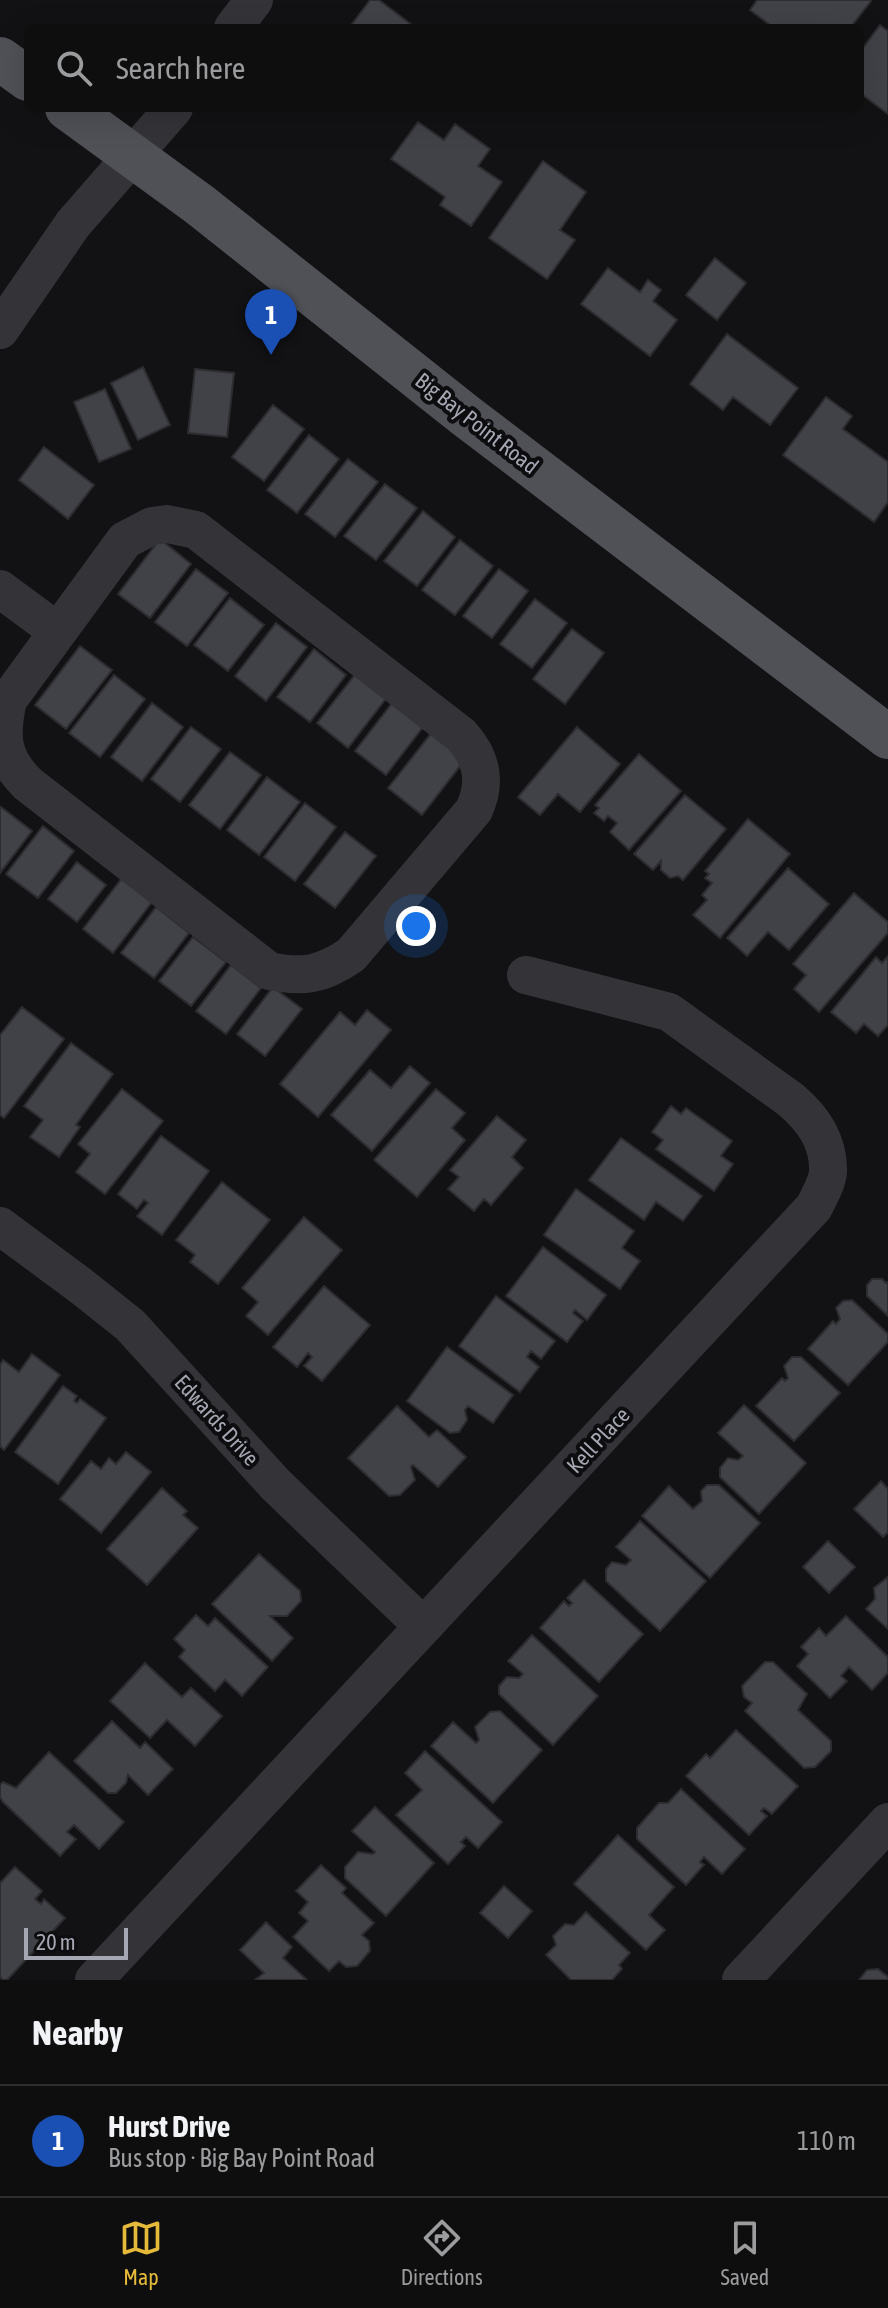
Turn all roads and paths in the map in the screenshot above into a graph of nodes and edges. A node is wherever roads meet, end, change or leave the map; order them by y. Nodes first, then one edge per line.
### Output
1 (254, 0) edge
2 (236, 24) edge
3 (0, 59) edge
4 (24, 76) edge
5 (72, 112) edge
6 (170, 112) edge
7 (132, 156) junction
8 (0, 330) edge
9 (0, 589) edge
10 (57, 631) junction
11 (888, 737) edge
12 (526, 975) dead end
13 (0, 1226) edge
14 (423, 1626) junction
15 (888, 1822) edge
16 (94, 1980) edge
17 (741, 1980) edge

1 - 2 street
3 - 4 main road
5 - 7 main road, Big Bay Point Road
6 - 7 street
7 - 8 street
7 - 11 main road, Big Bay Point Road
9 - 10 street
10 - 10 street
12 - 14 street, Kell Place
13 - 14 street, Edwards Drive
14 - 16 street, Kell Place
15 - 17 street

